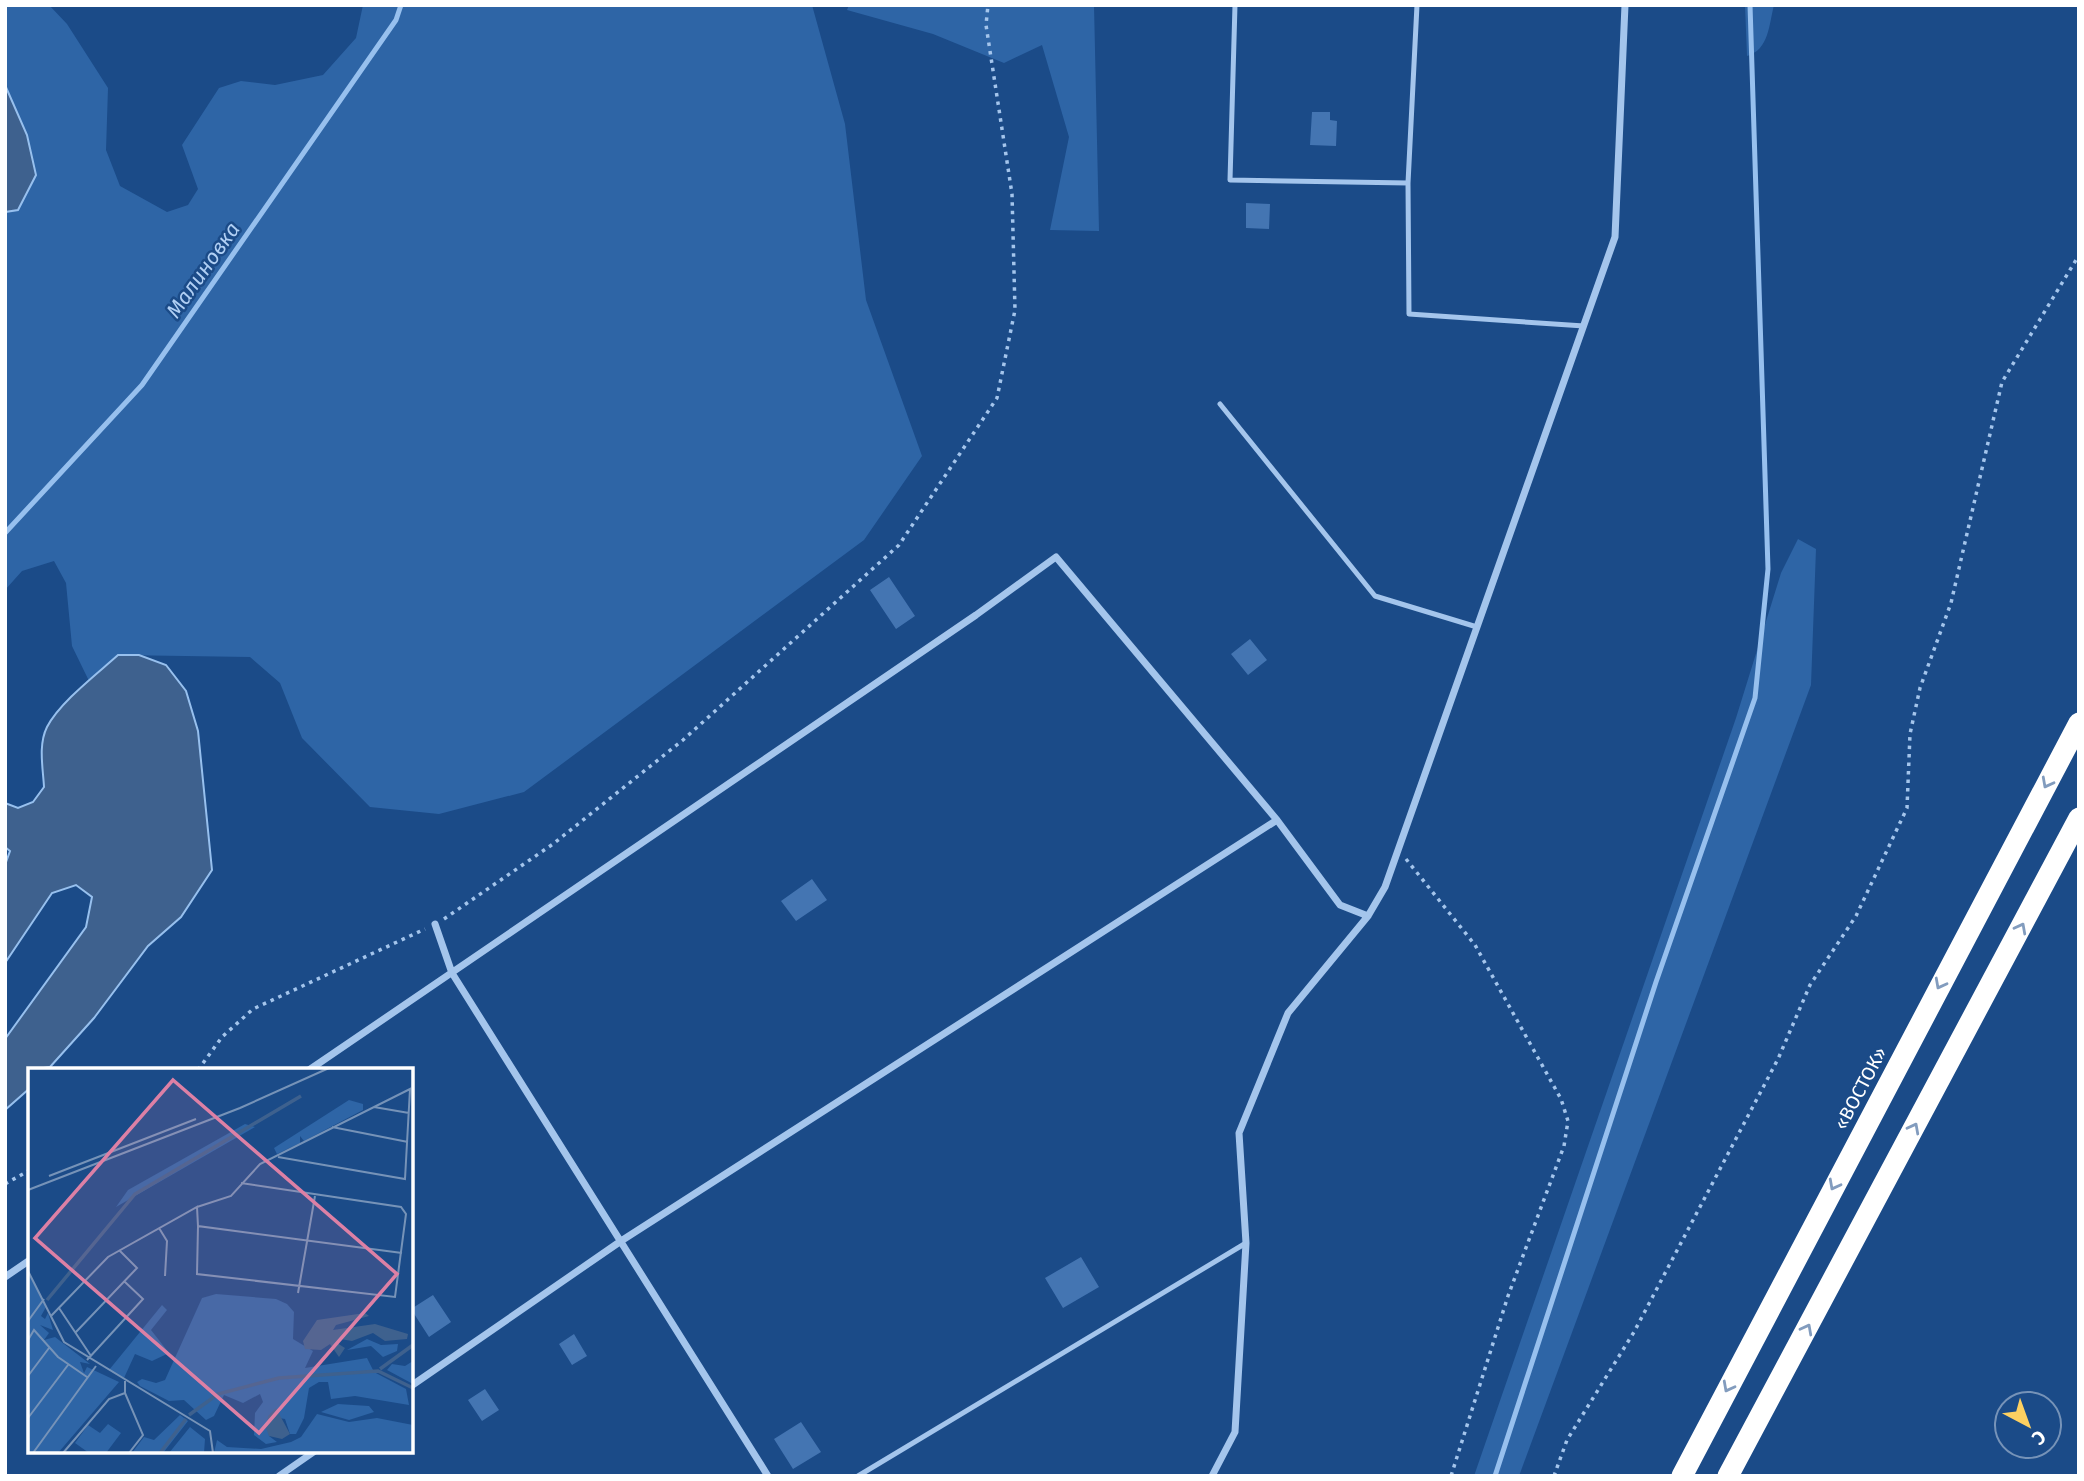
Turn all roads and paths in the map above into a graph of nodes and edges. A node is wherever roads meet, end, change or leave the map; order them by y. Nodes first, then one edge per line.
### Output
1 (988, 5) edge
2 (1236, 5) edge
3 (1417, 5) edge
4 (1625, 5) edge
5 (1408, 183) junction
6 (2079, 255) edge
7 (1584, 326) junction
8 (1220, 404) dead end
9 (1477, 627) junction
10 (2079, 723) edge
11 (2079, 818) edge
12 (1277, 820) junction
13 (1399, 849) junction
14 (1368, 916) junction
15 (435, 925) junction
16 (452, 973) junction
17 (199, 1068) edge
18 (312, 1068) edge
19 (28, 1171) edge
20 (5, 1184) edge
21 (621, 1241) junction
22 (1246, 1243) junction
23 (28, 1262) edge
24 (5, 1277) edge
25 (413, 1385) edge
26 (312, 1453) edge
27 (279, 1476) edge
28 (768, 1476) edge
29 (858, 1476) edge
30 (1212, 1476) edge
31 (1451, 1476) edge
32 (1554, 1476) edge
33 (1682, 1476) edge
34 (1728, 1476) edge

1 - 15 path
2 - 5 lane
3 - 5 lane
4 - 7 street
5 - 7 lane
6 - 32 path
7 - 9 street
8 - 9 lane
9 - 13 street
10 -> 33 highway, «ВОСТОК»
34 -> 11 highway
12 - 14 street
12 - 16 street
12 - 21 street
13 - 14 street
13 - 31 path
14 - 22 street
15 - 16 street
15 - 17 path
16 - 18 street
16 - 21 street
19 - 20 path
21 - 25 street
21 - 28 street
22 - 29 lane
22 - 30 street
23 - 24 street
26 - 27 street

